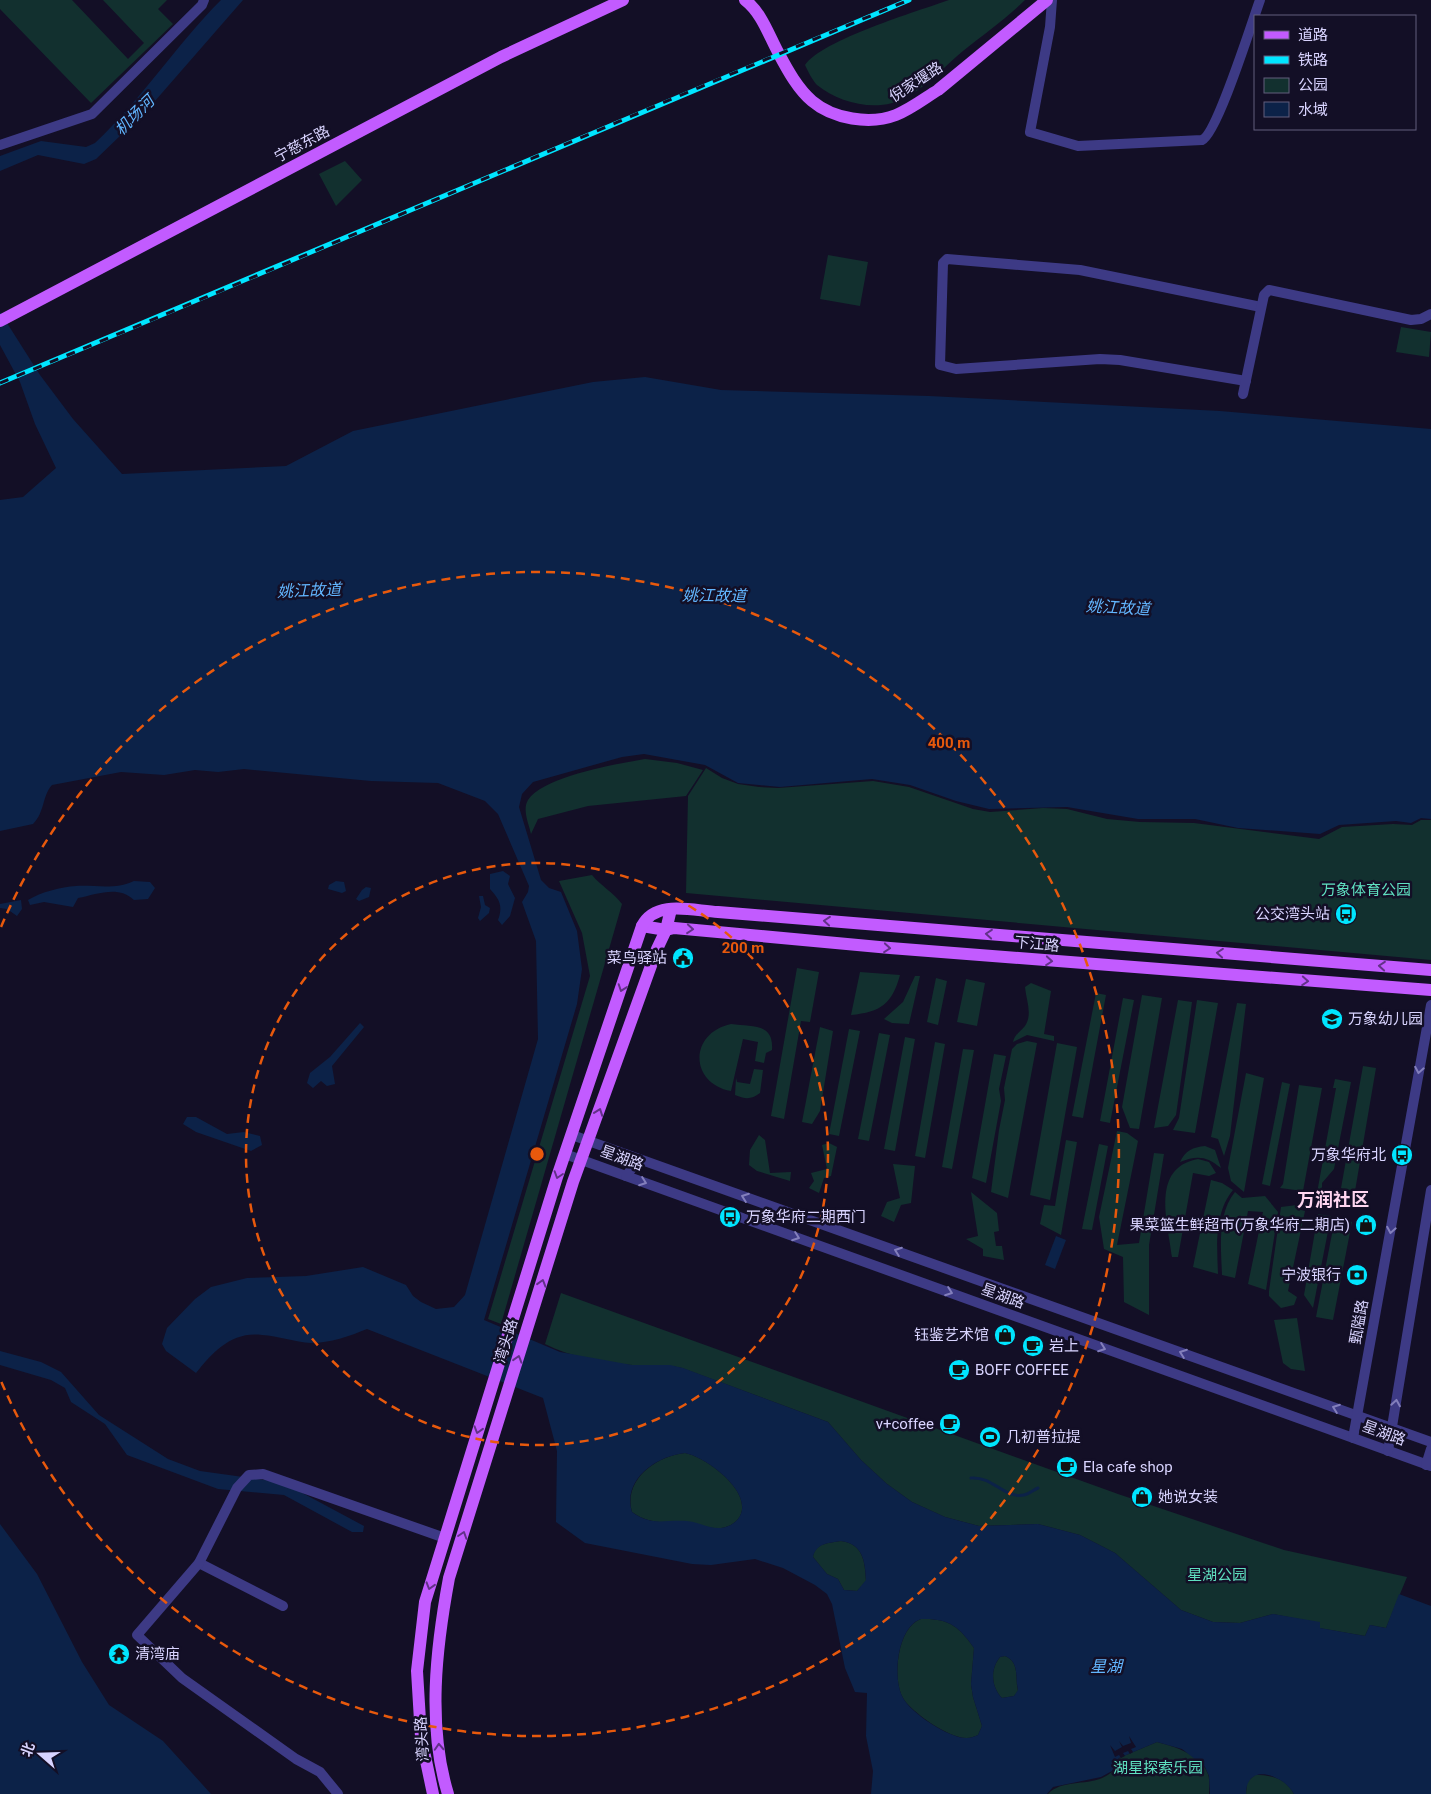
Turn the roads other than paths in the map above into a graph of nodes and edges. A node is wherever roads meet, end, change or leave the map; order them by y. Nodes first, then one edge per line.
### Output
1 (204, 0) edge
2 (623, 0) edge
3 (745, 0) edge
4 (758, 0) edge
5 (1047, 0) edge
6 (1052, 0) edge
7 (1260, 0) edge
8 (1255, 15) edge
9 (760, 16) junction
10 (1254, 17) edge
11 (0, 145) edge
12 (1261, 306) junction
13 (1431, 314) edge
14 (0, 321) edge
15 (1246, 381) junction
16 (1243, 394) dead end
17 (671, 909) junction
18 (654, 912) joint
19 (642, 926) junction
20 (666, 930) junction
21 (1431, 970) edge
22 (1431, 990) edge
23 (1431, 1005) edge
24 (572, 1135) junction
25 (588, 1141) junction
26 (565, 1154) junction
27 (639, 1159) junction
28 (581, 1160) junction
29 (626, 1176) junction
30 (1431, 1190) edge
31 (1357, 1416) junction
32 (1392, 1428) junction
33 (1353, 1438) junction
34 (1431, 1442) edge
35 (1431, 1449) edge
36 (1388, 1451) junction
37 (1428, 1466) edge
38 (445, 1538) junction
39 (199, 1563) junction
40 (283, 1606) dead end
41 (338, 1794) edge
42 (433, 1794) edge
43 (448, 1794) edge

1 - 11 street
2 - 14 main road, 宁慈东路
3 - 9 main road, 倪家堰路
4 - 9 main road
5 - 9 main road, 倪家堰路
6 - 10 street
7 - 8 street
12 - 13 street
12 - 15 street
12 - 15 street
15 - 16 street
17 - 18 main road, 下江路
17 - 20 main road, 湾头路
21 -> 17 main road, 下江路
18 - 19 main road, 湾头路
19 - 20 main road, 下江路
19 -> 24 main road, 湾头路
20 -> 22 main road, 下江路
25 -> 20 main road, 湾头路
23 -> 31 street, 甄隘路
24 - 25 street, 星湖路
24 - 26 main road, 湾头路
25 - 27 street, 星湖路
25 - 28 main road, 湾头路
26 - 28 street, 星湖路
26 -> 38 main road, 湾头路
27 - 29 street
31 -> 27 street, 星湖路
28 - 29 street, 星湖路
43 -> 28 main road, 湾头路
29 -> 33 street, 星湖路
32 -> 30 street
31 - 32 street, 星湖路
31 - 33 street, 甄隘路
32 - 34 street, 星湖路
32 - 36 street
33 - 36 street, 星湖路
35 - 37 street
36 - 37 street, 星湖路
38 - 39 street
38 -> 42 main road, 湾头路
39 - 40 street
39 - 41 street

